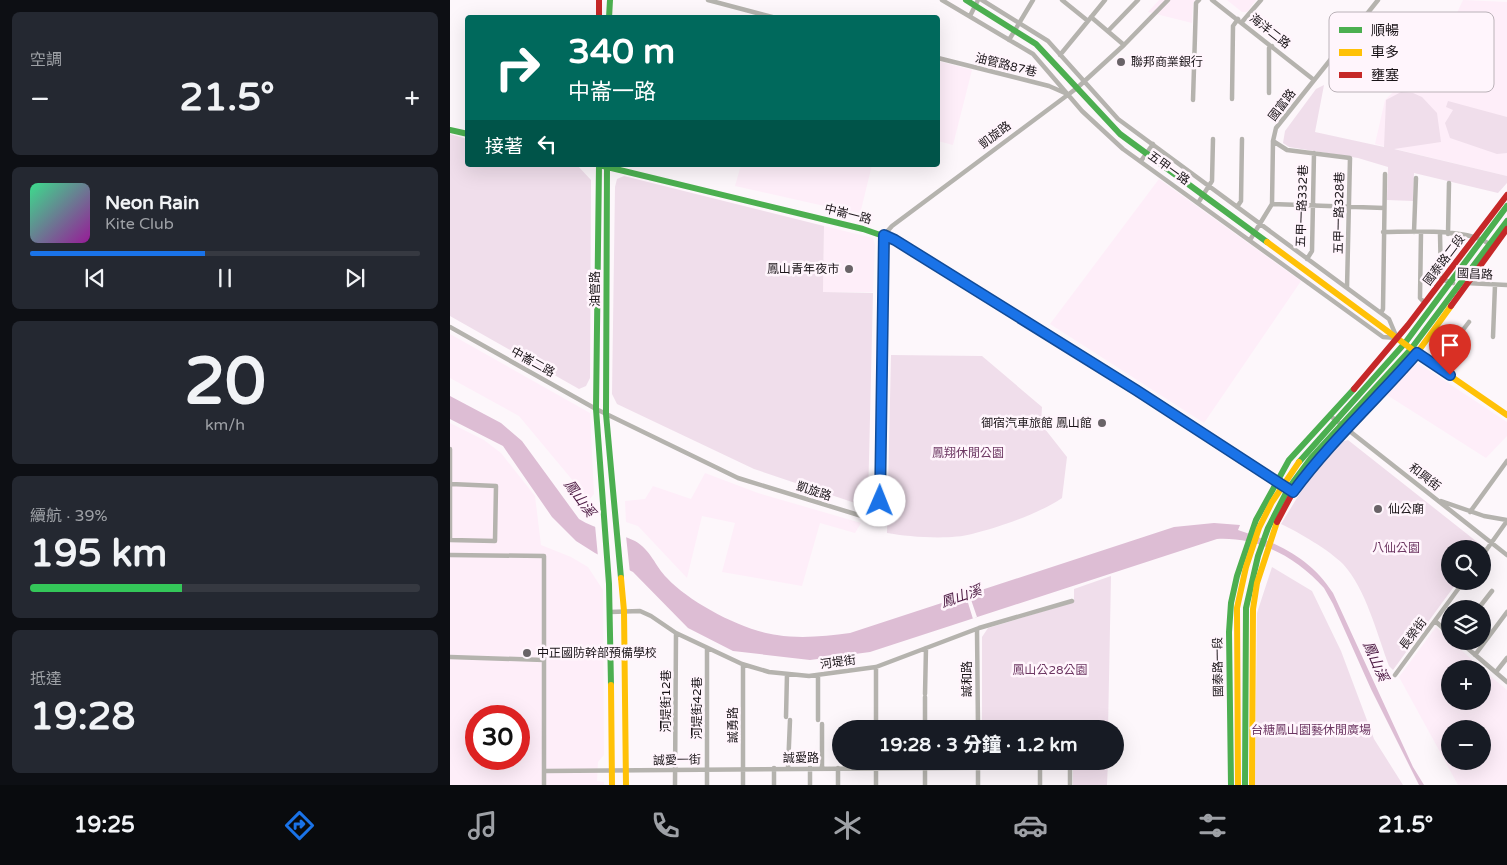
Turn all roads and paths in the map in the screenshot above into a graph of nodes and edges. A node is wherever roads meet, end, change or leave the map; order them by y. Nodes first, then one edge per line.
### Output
1 (599, 0) edge
2 (610, 0) edge
3 (708, 0) edge
4 (942, 0) edge
5 (966, 0) edge
6 (982, 0) edge
7 (1033, 0) edge
8 (1062, 0) edge
9 (1105, 0) edge
10 (1138, 0) edge
11 (1168, 0) edge
12 (1199, 0) edge
13 (1212, 0) edge
14 (1261, 0) edge
15 (1378, 0) edge
16 (977, 3) edge
17 (1368, 12) edge
18 (599, 15) edge
19 (609, 15) edge
20 (765, 15) edge
21 (970, 16) junction
22 (1090, 19) junction
23 (1240, 21) junction
24 (1018, 22) junction
25 (1014, 29) junction
26 (1108, 31) junction
27 (1009, 40) junction
28 (1124, 45) junction
29 (1272, 46) junction
30 (1060, 55) junction
31 (940, 58) edge
32 (1329, 61) edge
33 (1314, 80) junction
34 (1084, 82) junction
35 (1077, 88) junction
36 (1268, 93) dead end
37 (1069, 94) junction
38 (1232, 99) dead end
39 (1193, 100) dead end
40 (450, 130) edge
41 (465, 133) edge
42 (1214, 139) dead end
43 (1242, 139) dead end
44 (1273, 141) junction
45 (1152, 144) junction
46 (1146, 152) junction
47 (1314, 153) junction
48 (1141, 161) junction
49 (599, 167) edge
50 (607, 167) edge
51 (611, 167) edge
52 (1385, 174) dead end
53 (1416, 178) dead end
54 (1449, 183) dead end
55 (1209, 186) junction
56 (1204, 194) junction
57 (1507, 194) edge
58 (1198, 203) junction
59 (1272, 204) junction
60 (1313, 206) junction
61 (1507, 206) edge
62 (1237, 207) junction
63 (1348, 207) junction
64 (1384, 208) junction
65 (1507, 221) edge
66 (1260, 224) junction
67 (1507, 229) edge
68 (1256, 232) junction
69 (1383, 232) junction
70 (1414, 232) junction
71 (1421, 233) junction
72 (1440, 234) junction
73 (1448, 234) junction
74 (884, 235) junction
75 (1474, 238) junction
76 (1482, 239) junction
77 (1250, 240) junction
78 (1489, 244) junction
79 (1307, 258) junction
80 (1446, 282) junction
81 (1464, 283) junction
82 (1495, 285) junction
83 (1507, 286) edge
84 (1348, 288) junction
85 (1426, 303) junction
86 (1380, 313) junction
87 (1469, 322) dead end
88 (450, 327) edge
89 (1494, 337) dead end
90 (1397, 338) junction
91 (1405, 344) junction
92 (1414, 351) junction
93 (1436, 365) junction
94 (596, 409) junction
95 (606, 414) junction
96 (1507, 415) edge
97 (1334, 418) junction
98 (1345, 427) junction
99 (450, 449) edge
100 (1507, 461) edge
101 (451, 484) edge
102 (1285, 487) junction
103 (1434, 497) junction
104 (1470, 512) junction
105 (1507, 521) edge
106 (450, 539) edge
107 (1492, 543) junction
108 (1248, 551) junction
109 (1507, 554) edge
110 (450, 555) edge
111 (1261, 555) junction
112 (1457, 590) edge
113 (1492, 591) dead end
114 (1485, 600) edge
115 (1072, 601) dead end
116 (624, 611) junction
117 (610, 612) junction
118 (1507, 612) edge
119 (1435, 621) junction
120 (1441, 626) edge
121 (977, 629) junction
122 (676, 633) junction
123 (707, 648) junction
124 (926, 648) junction
125 (1469, 650) edge
126 (1475, 655) junction
127 (450, 657) edge
128 (1507, 658) edge
129 (544, 660) junction
130 (743, 665) junction
131 (876, 666) junction
132 (1496, 672) junction
133 (787, 674) junction
134 (818, 675) junction
135 (1396, 675) dead end
136 (1507, 682) edge
137 (818, 720) dead end
138 (876, 720) edge
139 (925, 720) edge
140 (978, 720) edge
141 (822, 724) dead end
142 (743, 768) junction
143 (774, 768) junction
144 (788, 768) junction
145 (810, 768) junction
146 (822, 768) junction
147 (832, 768) edge
148 (707, 769) junction
149 (675, 770) junction
150 (838, 770) edge
151 (876, 770) edge
152 (925, 770) edge
153 (978, 770) edge
154 (1040, 770) edge
155 (1070, 770) edge
156 (545, 771) junction
157 (612, 771) junction
158 (626, 771) junction
159 (544, 785) edge
160 (612, 785) edge
161 (626, 785) edge
162 (675, 785) edge
163 (707, 785) edge
164 (743, 785) edge
165 (774, 785) edge
166 (810, 785) edge
167 (838, 785) edge
168 (876, 785) edge
169 (925, 785) edge
170 (978, 785) edge
171 (1040, 785) edge
172 (1070, 785) edge
173 (1231, 785) edge
174 (1238, 785) edge
175 (1245, 785) edge
176 (1252, 785) edge

1 - 18 street
2 - 19 street
3 - 20 street
4 - 21 street, 五甲一路
5 - 16 street, 五甲一路
6 - 24 street, 五甲一路
7 - 24 street
8 - 22 street
9 - 22 street
10 - 26 street
11 - 28 street, 凱旋路
12 - 39 street
13 - 23 street, 海洋二路
14 - 23 street
15 - 17 street, 國富路
16 - 21 street
16 - 25 street, 五甲一路
21 - 27 street, 五甲一路
22 - 26 street
22 - 30 street
23 - 29 street, 海洋二路
23 - 38 street
24 - 25 street
24 - 30 street, 五甲一路
25 - 27 street
25 - 35 street, 五甲一路
26 - 28 street
27 - 37 street, 五甲一路
28 - 34 street, 凱旋路
29 - 33 street, 海洋二路
29 - 36 street
30 - 34 street, 五甲一路
31 - 37 street, 油管路87巷
32 - 33 street, 國富路
33 - 44 street, 國富路
34 - 35 street, 凱旋路
34 - 45 street, 五甲一路
35 - 37 street, 凱旋路
35 - 46 street, 五甲一路
37 - 48 street, 五甲一路
37 - 74 street, 凱旋路
40 - 41 street
42 - 55 street
43 - 62 street
44 - 47 street, 五甲一路328巷
44 - 59 street, 國富路
45 - 46 street
45 - 55 street, 五甲一路
46 - 48 street
46 - 56 street, 五甲一路
47 - 60 street, 五甲一路332巷
47 - 63 street, 五甲一路328巷
48 - 58 street, 五甲一路
49 - 94 street, 油管路
50 - 95 street, 油管路
51 - 74 street, 中崙一路
52 - 64 street
53 - 70 street
54 - 73 street
55 - 56 street
55 - 62 street, 五甲一路
56 - 58 street
56 - 68 street, 五甲一路
57 - 75 street, 國泰路二段
58 - 77 street, 五甲一路
59 - 60 street
59 - 66 street
60 - 63 street
60 - 79 street, 五甲一路332巷
61 - 76 street, 國泰路二段
62 - 66 street, 五甲一路
63 - 64 street
63 - 84 street, 五甲一路328巷
64 - 69 street
65 - 78 street
66 - 68 street
66 - 79 street, 五甲一路
67 - 81 street
68 - 77 street
68 - 90 street, 五甲一路
69 - 70 street
69 - 86 street
70 - 71 street
71 - 72 street
71 - 85 street
72 - 73 street
72 - 80 street
73 - 75 street
74 - 95 street, 凱旋路
74 - 102 street, 中崙一路
75 - 76 street
75 - 80 street, 國泰路二段
76 - 78 street
76 - 80 street, 國泰路二段
77 - 90 street, 五甲一路
78 - 81 street
79 - 84 street, 五甲一路
80 - 81 street, 國昌路
80 - 85 street, 國泰路二段
80 - 91 street, 國泰路二段
81 - 82 street, 國昌路
81 - 92 street
82 - 83 street, 國昌路
82 - 89 street
84 - 86 street, 五甲一路
85 - 90 street, 國泰路二段
86 - 90 street, 五甲一路
87 - 93 street
88 - 94 street, 中崙二路
90 - 91 street, 五甲一路
90 - 97 street
91 - 92 street, 五甲一路
91 - 97 street
92 - 93 street, 五甲一路
92 - 98 street
93 - 96 street, 五甲一路
94 - 95 street, 中崙二路
94 - 117 street
95 - 116 street
97 - 98 street, 和興街
97 - 102 street
98 - 102 street
98 - 103 street, 和興街
99 - 101 street
100 - 104 street
101 - 106 street
101 - 106 street
102 - 108 street
102 - 111 street
103 - 104 street
103 - 107 street, 和興街
104 - 105 street
105 - 107 street
107 - 109 street, 和興街
108 - 173 street, 國泰路一段
108 - 174 street, 國泰路一段
110 - 129 street
111 - 175 street
111 - 176 street
112 - 119 street, 長榮街
113 - 114 street
115 - 121 street, 河堤街
116 - 117 street, 河堤街
116 - 122 street, 河堤街
116 - 158 street
117 - 157 street
118 - 126 street
119 - 120 street
119 - 135 street, 長榮街
121 - 124 street, 河堤街
121 - 140 street, 誠和路
122 - 123 street, 河堤街
122 - 149 street, 河堤街12巷
123 - 130 street, 河堤街
123 - 148 street, 河堤街42巷
124 - 131 street, 河堤街
124 - 139 street
125 - 126 street
126 - 132 street
127 - 129 street
128 - 132 street
129 - 156 street
130 - 133 street, 河堤街
130 - 142 street, 誠勇路
131 - 134 street, 河堤街
131 - 138 street
132 - 136 street
133 - 134 street, 河堤街
133 - 144 street
134 - 137 street
141 - 146 street
142 - 143 street, 誠愛路
142 - 148 street, 誠愛一街
142 - 164 street, 誠勇路
143 - 144 street, 誠愛路
143 - 165 street
144 - 145 street, 誠愛路
145 - 146 street, 誠愛路
145 - 166 street
146 - 147 street, 誠愛路
148 - 149 street, 誠愛一街
148 - 163 street, 河堤街42巷
149 - 158 street, 誠愛一街
149 - 162 street, 河堤街12巷
150 - 167 street
151 - 168 street
152 - 169 street
153 - 170 street
154 - 171 street
155 - 172 street, 誠愛路
156 - 157 street, 誠愛一街
156 - 159 street
157 - 158 street, 誠愛一街
157 - 160 street
158 - 161 street

